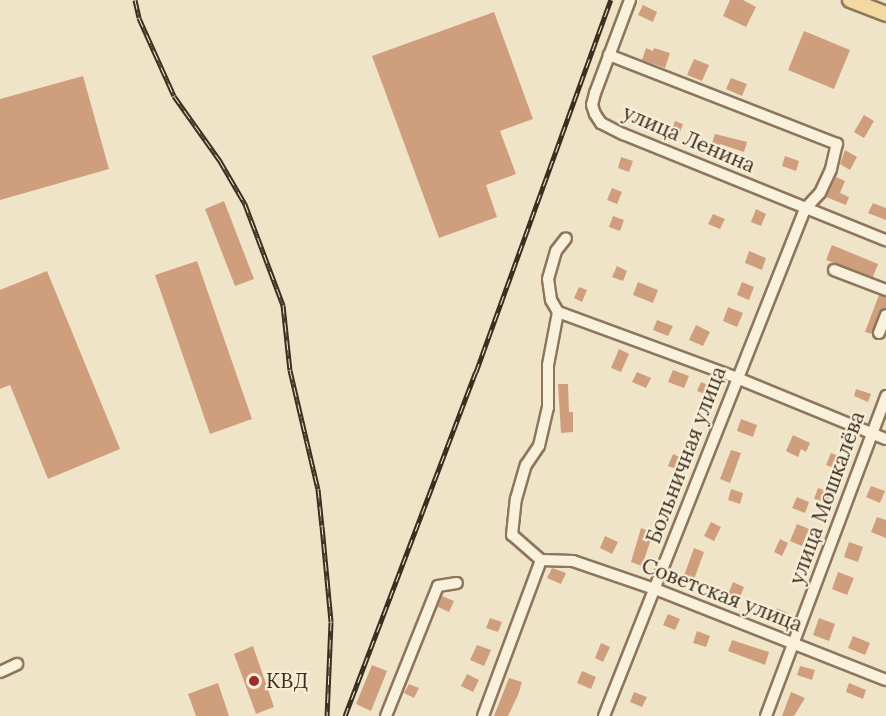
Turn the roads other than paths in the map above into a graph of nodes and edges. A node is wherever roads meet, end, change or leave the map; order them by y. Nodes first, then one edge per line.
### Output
1 (630, 0) edge
2 (850, 0) edge
3 (886, 14) edge
4 (609, 55) junction
5 (805, 208) junction
6 (566, 238) dead end
7 (886, 240) edge
8 (834, 270) dead end
9 (886, 290) edge
10 (558, 312) junction
11 (886, 315) edge
12 (879, 333) dead end
13 (737, 378) junction
14 (886, 396) edge
15 (871, 433) junction
16 (886, 439) edge
17 (541, 560) junction
18 (457, 583) dead end
19 (655, 589) junction
20 (794, 643) junction
21 (17, 664) dead end
22 (0, 672) edge
23 (886, 680) edge
24 (386, 716) edge
25 (483, 716) edge
26 (604, 716) edge
27 (766, 716) edge

1 - 4 street, улица Ленина
2 - 3 main road
4 - 5 street, улица Ленина
4 - 5 street, Больничная улица
5 - 7 street, улица Ленина
5 - 13 street, Больничная улица
6 - 10 street
8 - 9 street
10 - 13 street
10 - 17 street
11 - 12 street
13 - 15 street
13 - 19 street, Больничная улица
14 - 15 street, улица Мошкалёва
15 - 16 street
15 - 20 street, улица Мошкалёва
17 - 19 street, Советская улица
17 - 25 street
18 - 24 street
19 - 20 street, Советская улица
19 - 26 street, Больничная улица
20 - 23 street, Советская улица
20 - 27 street, улица Мошкалёва
21 - 22 street

